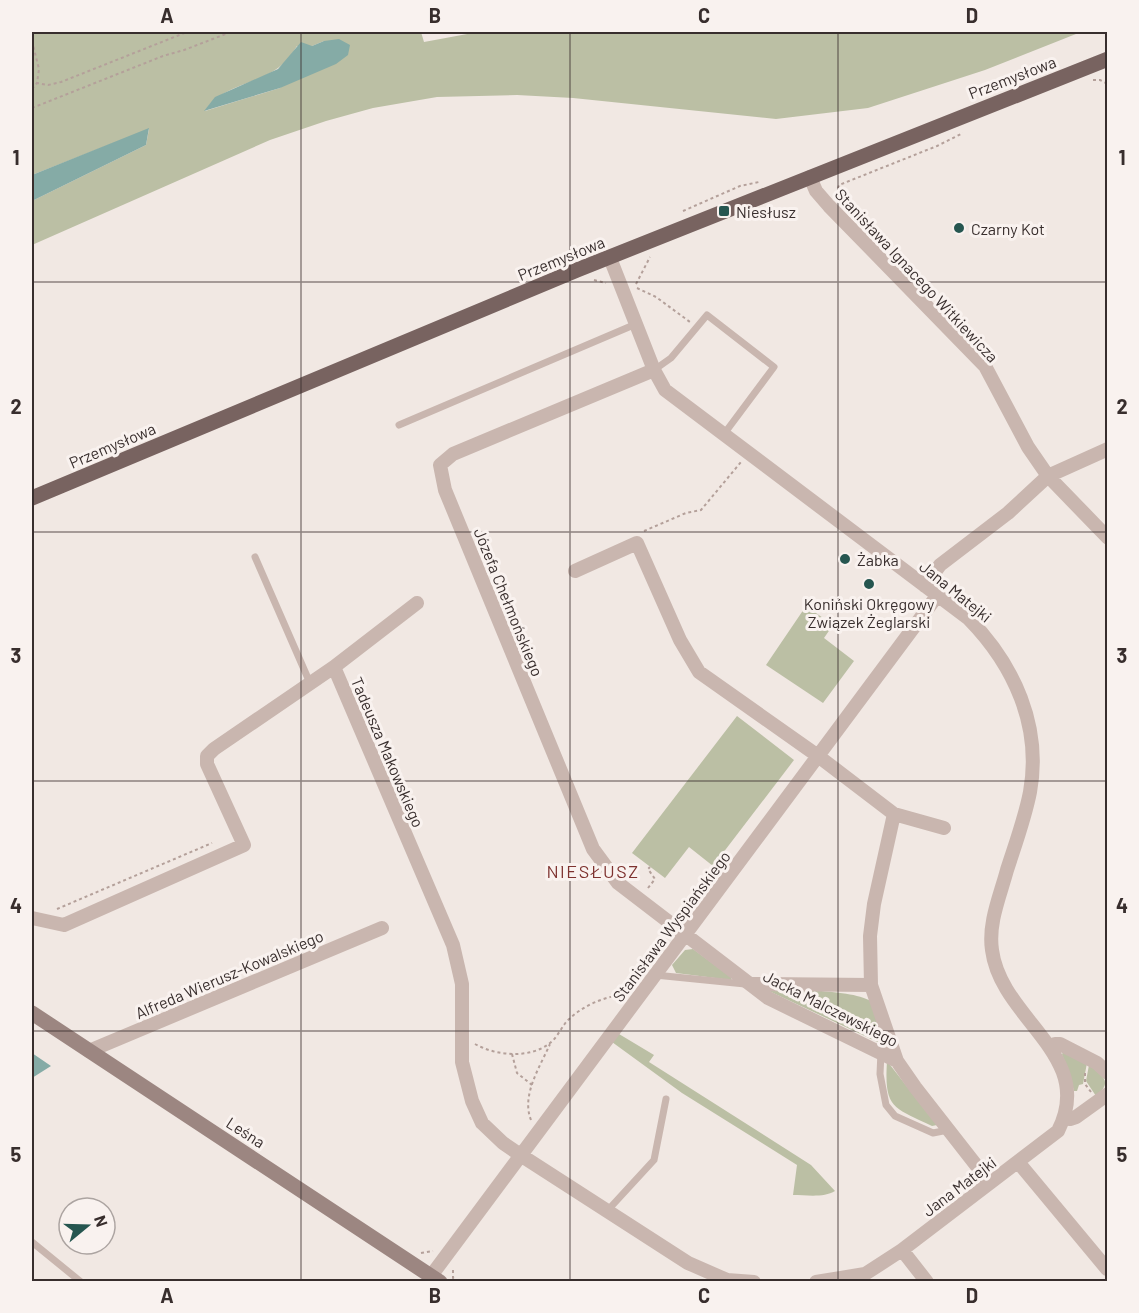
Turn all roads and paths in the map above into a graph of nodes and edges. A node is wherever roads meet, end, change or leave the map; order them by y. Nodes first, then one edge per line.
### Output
1 (187, 32) edge
2 (231, 32) edge
3 (32, 41) edge
4 (1107, 59) edge
5 (1090, 80) dead end
6 (37, 83) junction
7 (1107, 84) edge
8 (32, 89) edge
9 (32, 108) edge
10 (967, 131) dead end
11 (810, 177) junction
12 (837, 198) dead end
13 (650, 257) dead end
14 (610, 258) junction
15 (591, 279) dead end
16 (611, 288) dead end
17 (636, 324) junction
18 (697, 327) junction
19 (654, 370) junction
20 (399, 425) dead end
21 (724, 434) junction
22 (1107, 449) edge
23 (743, 460) dead end
24 (1048, 476) junction
25 (32, 498) edge
26 (1107, 538) edge
27 (637, 543) junction
28 (255, 557) dead end
29 (575, 571) dead end
30 (925, 586) junction
31 (937, 596) junction
32 (417, 603) dead end
33 (334, 667) junction
34 (310, 683) junction
35 (818, 756) junction
36 (894, 814) junction
37 (944, 828) dead end
38 (219, 840) dead end
39 (650, 867) dead end
40 (639, 899) junction
41 (48, 913) dead end
42 (32, 918) edge
43 (382, 928) dead end
44 (685, 935) junction
45 (655, 975) junction
46 (750, 984) junction
47 (871, 985) junction
48 (632, 993) dead end
49 (32, 1013) edge
50 (468, 1040) dead end
51 (550, 1044) junction
52 (1050, 1046) junction
53 (89, 1051) junction
54 (880, 1052) junction
55 (512, 1054) junction
56 (897, 1061) junction
57 (1088, 1064) dead end
58 (1107, 1073) edge
59 (532, 1085) junction
60 (1101, 1095) edge
61 (666, 1099) dead end
62 (1065, 1118) junction
63 (534, 1126) dead end
64 (948, 1130) junction
65 (522, 1156) junction
66 (1018, 1162) junction
67 (990, 1183) junction
68 (608, 1210) junction
69 (32, 1242) edge
70 (902, 1250) junction
71 (1107, 1269) edge
72 (863, 1278) edge
73 (435, 1279) edge
74 (81, 1281) edge
75 (727, 1281) edge
76 (754, 1281) edge
77 (816, 1281) edge
78 (927, 1281) edge

1 - 6 path
2 - 9 path
3 - 6 path
4 - 11 main road, Przemysłowa
5 - 7 path
6 - 8 path
10 - 12 path
11 - 14 main road, Przemysłowa
11 - 24 street, Stanisława Ignacego Witkiewicza
13 - 18 path
14 - 17 street, Jana Matejki
14 - 25 main road, Przemysłowa
15 - 16 path
17 - 19 street, Jana Matejki
17 - 20 lane
18 - 19 lane
18 - 21 lane
19 - 21 street, Jana Matejki
19 - 40 street, Józefa Chełmońskiego
21 - 30 street, Jana Matejki
22 - 24 street
23 - 27 path
24 - 26 street, Stanisława Ignacego Witkiewicza
24 - 30 street
27 - 29 street
27 - 35 street
28 - 34 lane
30 - 31 street, Jana Matejki
31 - 35 street, Stanisława Wyspiańskiego
31 - 52 street, Jana Matejki
32 - 33 street
33 - 34 street, Tadeusza Makowskiego
33 - 65 street, Tadeusza Makowskiego
34 - 42 street, Tadeusza Makowskiego
35 - 36 street
35 - 44 street, Stanisława Wyspiańskiego
36 - 37 street
36 - 47 street, Jacka Malczewskiego
38 - 41 path
39 - 40 path
40 - 44 street, Józefa Chełmońskiego
43 - 53 street, Alfreda Wierusz-Kowalskiego
44 - 45 street, Stanisława Wyspiańskiego
44 - 46 street, Jacka Malczewskiego
45 - 46 lane
45 - 65 street, Stanisława Wyspiańskiego
46 - 47 street, Jacka Malczewskiego
46 - 54 street, Jacka Malczewskiego
47 - 56 street, Jacka Malczewskiego
48 - 51 path
49 - 53 street, Leśna
50 - 55 path
51 - 55 path
51 - 59 path
52 - 58 street
52 - 62 street, Jana Matejki
53 - 73 street, Leśna
54 - 56 street, Jacka Malczewskiego
54 - 64 lane
55 - 59 path
56 - 64 street, Jacka Malczewskiego
57 - 60 path
59 - 63 path
60 - 62 street, Jana Matejki
61 - 68 lane
62 - 66 street, Jana Matejki
64 - 67 street, Jacka Malczewskiego
65 - 68 street
65 - 73 street, Stanisława Wyspiańskiego
66 - 67 street, Jana Matejki
66 - 71 street
67 - 70 street, Jana Matejki
68 - 75 street
69 - 74 lane
70 - 72 street, Jana Matejki
70 - 78 street
72 - 77 street, Jana Matejki
75 - 76 street

